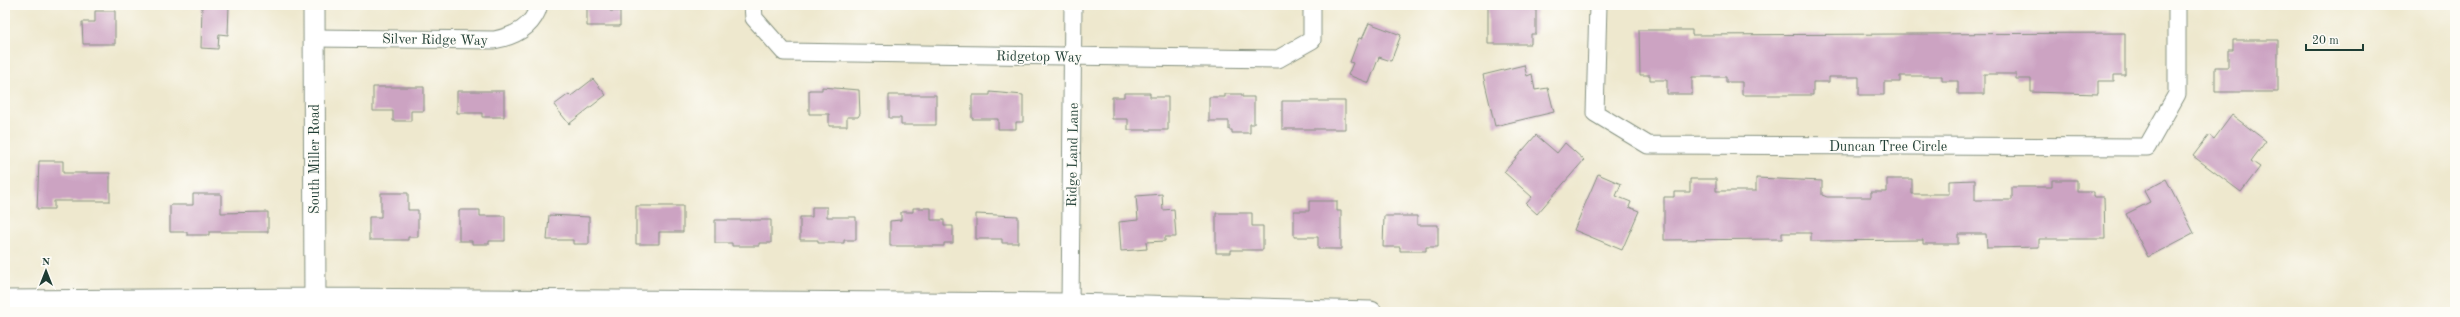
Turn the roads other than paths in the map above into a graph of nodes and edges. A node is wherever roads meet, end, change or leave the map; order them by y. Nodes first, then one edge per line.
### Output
1 (314, 5) edge
2 (539, 5) edge
3 (753, 5) edge
4 (1073, 5) edge
5 (1312, 5) edge
6 (1598, 5) edge
7 (2177, 5) edge
8 (314, 38) junction
9 (1073, 56) junction
10 (5, 301) edge
11 (1070, 304) junction
12 (315, 305) edge
13 (54, 307) edge
14 (1371, 312) edge

1 - 8 street, South Miller Road
2 - 8 street, Silver Ridge Way
3 - 9 street, Ridgetop Way
4 - 9 street, Ridge Land Lane
5 - 9 street, Ridgetop Way
6 - 7 street, Duncan Tree Circle
8 - 12 street, South Miller Road
9 - 11 street, Ridge Land Lane
10 - 13 street
11 - 12 street
11 - 14 street
12 - 13 street

